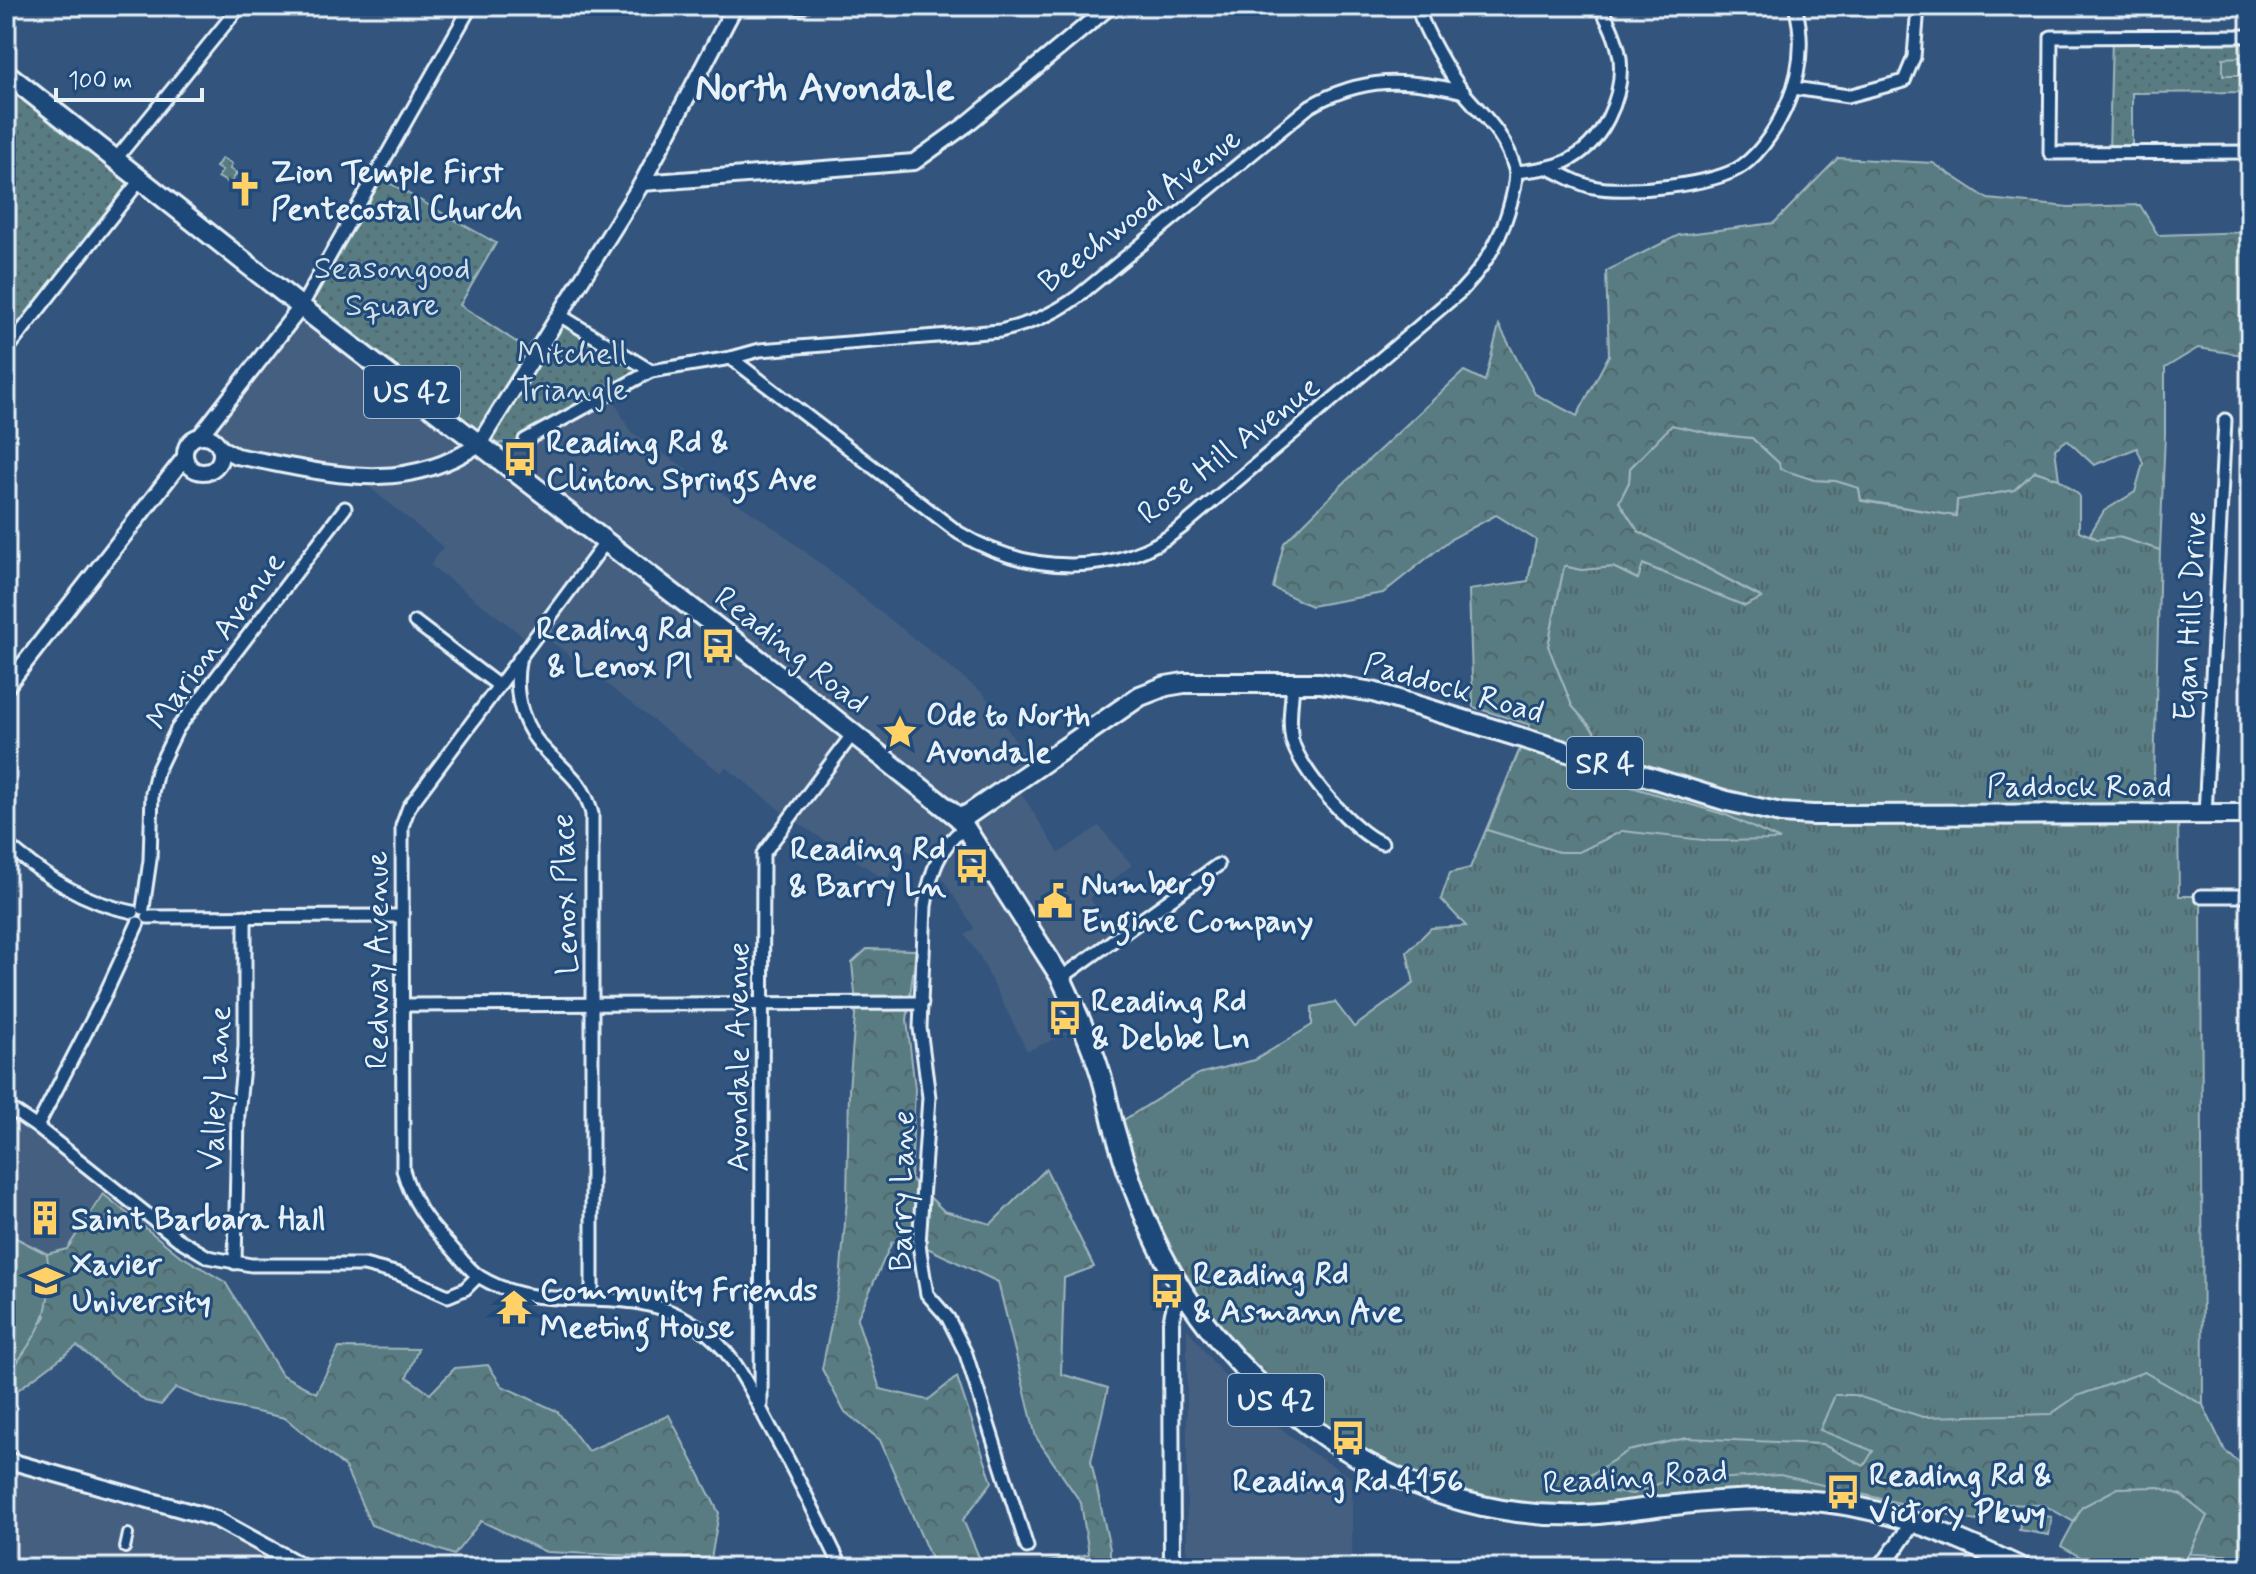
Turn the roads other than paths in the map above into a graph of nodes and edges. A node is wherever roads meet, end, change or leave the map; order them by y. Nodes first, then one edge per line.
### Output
1 (240, 6) edge
2 (471, 6) edge
3 (735, 6) edge
4 (771, 6) edge
5 (804, 6) edge
6 (1110, 6) edge
7 (1417, 6) edge
8 (1600, 6) edge
9 (1795, 6) edge
10 (1918, 6) edge
11 (2250, 36) edge
12 (6, 73) edge
13 (1794, 88) junction
14 (1464, 92) junction
15 (2250, 152) edge
16 (116, 159) junction
17 (1548, 168) junction
18 (1516, 172) junction
19 (141, 179) junction
20 (642, 183) junction
21 (301, 307) junction
22 (561, 316) junction
23 (6, 351) edge
24 (731, 358) junction
25 (651, 371) junction
26 (219, 415) junction
27 (2225, 420) dead end
28 (200, 436) junction
29 (525, 440) dead end
30 (479, 444) junction
31 (218, 450) junction
32 (190, 464) junction
33 (345, 508) dead end
34 (605, 543) junction
35 (415, 622) dead end
36 (520, 657) junction
37 (1293, 683) junction
38 (499, 686) junction
39 (6, 687) edge
40 (852, 735) junction
41 (2250, 814) edge
42 (2205, 815) junction
43 (962, 823) junction
44 (1382, 843) dead end
45 (6, 844) edge
46 (1218, 865) dead end
47 (2201, 896) dead end
48 (2250, 896) edge
49 (141, 915) junction
50 (245, 916) junction
51 (402, 916) junction
52 (1061, 978) junction
53 (593, 1003) junction
54 (763, 1003) junction
55 (922, 1003) junction
56 (403, 1005) junction
57 (6, 1106) edge
58 (37, 1127) junction
59 (235, 1263) junction
60 (478, 1276) junction
61 (1184, 1293) junction
62 (592, 1297) junction
63 (761, 1409) junction
64 (6, 1460) edge
65 (1914, 1521) junction
66 (128, 1534) dead end
67 (1027, 1547) dead end
68 (125, 1548) dead end
69 (305, 1568) edge
70 (842, 1568) edge
71 (1172, 1568) edge
72 (1878, 1568) edge
73 (2022, 1568) edge

1 - 16 street
2 - 21 street
3 - 20 street
4 - 5 street
6 - 20 street
7 - 14 street
8 - 17 street
9 - 13 street
10 - 13 street
11 - 15 street
12 - 16 main road, Reading Road / US 42
13 - 17 street
14 - 18 street
14 - 24 street, Beechwood Avenue
16 - 19 main road, Reading Road / US 42
17 - 18 street
18 - 24 street, Rose Hill Avenue
19 - 21 main road, Reading Road / US 42
19 - 23 street
20 - 22 street
21 - 26 street
21 - 30 main road, Reading Road / US 42
22 - 25 street
22 - 30 street
24 - 25 street, Beechwood Avenue
25 - 29 street, Beechwood Avenue
26 - 28 street
26 - 31 street
27 - 42 street, Egan Hills Drive
28 - 31 street
28 - 32 street
30 - 31 street
30 - 34 main road, Reading Road / US 42
31 - 32 street
32 - 39 street
33 - 49 street, Marion Avenue
34 - 36 street
34 - 40 main road, Reading Road / US 42
35 - 38 street
36 - 38 street, Redway Avenue
36 - 53 street, Lenox Place
37 - 42 main road, Paddock Road / SR 4
37 - 43 main road, Paddock Road / SR 4
37 - 44 street
38 - 51 street, Redway Avenue
40 - 43 main road, Reading Road / US 42
40 - 54 street, Avondale Avenue
41 - 42 main road, Paddock Road / SR 4
43 - 52 main road, Reading Road / US 42
43 - 55 street, Barry Lane
45 - 49 street
46 - 52 street
47 - 48 street
49 - 50 street
49 - 58 street, Marion Avenue
50 - 51 street
50 - 59 street, Valley Lane
51 - 56 street, Redway Avenue
52 - 61 main road, Reading Road / US 42
53 - 54 street
53 - 56 street
53 - 62 street, Lenox Place
54 - 55 street
54 - 63 street, Avondale Avenue
55 - 67 street, Barry Lane
56 - 60 street, Redway Avenue
57 - 58 street
58 - 59 street
59 - 60 street
60 - 62 street
61 - 65 main road, Reading Road / US 42
61 - 71 street
62 - 63 street
63 - 70 street
64 - 69 street
65 - 72 street
65 - 73 main road, Reading Road / US 42
66 - 68 street

